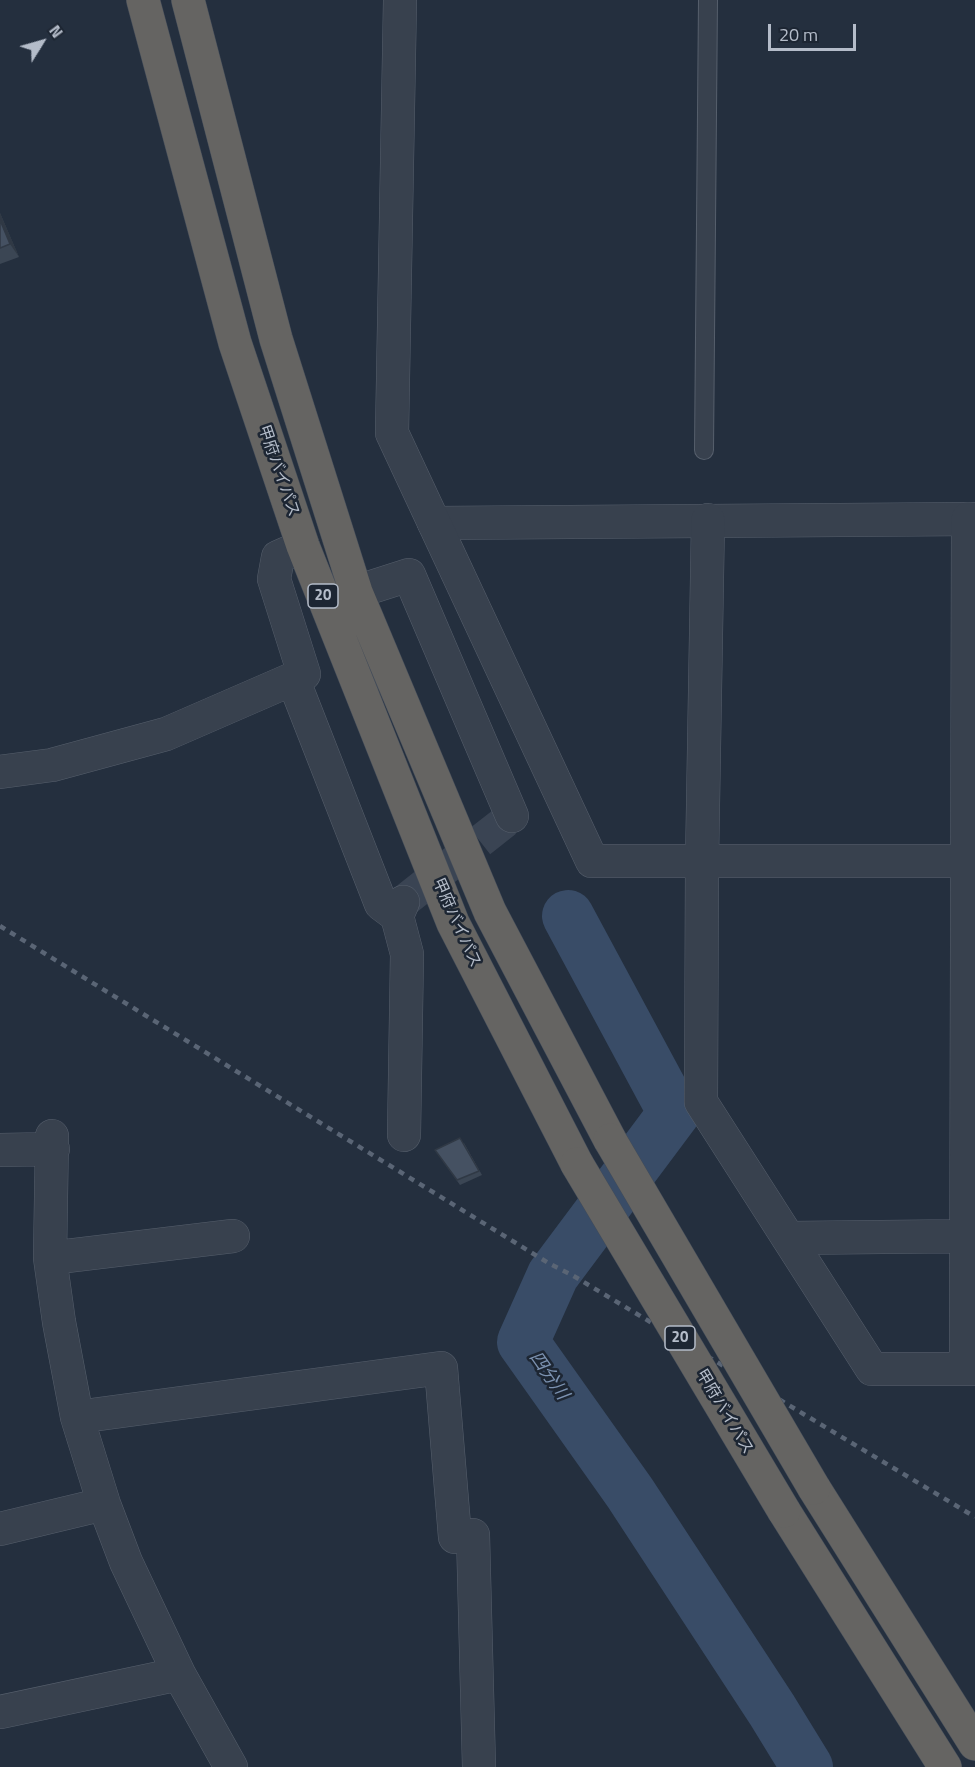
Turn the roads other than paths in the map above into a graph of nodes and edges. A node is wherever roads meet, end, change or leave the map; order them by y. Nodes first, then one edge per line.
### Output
1 (143, 0) edge
2 (188, 0) edge
3 (210, 0) edge
4 (400, 0) edge
5 (708, 0) edge
6 (250, 242) junction
7 (704, 450) dead end
8 (972, 519) edge
9 (708, 520) junction
10 (434, 523) junction
11 (303, 546) junction
12 (356, 592) junction
13 (293, 679) junction
14 (0, 772) edge
15 (512, 816) dead end
16 (702, 861) junction
17 (971, 861) edge
18 (404, 1135) dead end
19 (0, 1150) edge
20 (233, 1236) dead end
21 (971, 1236) edge
22 (789, 1238) junction
23 (50, 1258) junction
24 (971, 1369) edge
25 (77, 1417) junction
26 (104, 1504) junction
27 (0, 1529) edge
28 (179, 1674) junction
29 (0, 1712) edge
30 (975, 1744) edge
31 (231, 1767) edge
32 (479, 1767) edge
33 (945, 1767) edge

1 - 11 highway, 甲府バイパス / 20
2 - 6 highway, 20
3 - 6 highway
4 - 10 street
5 - 7 lane
6 - 12 highway, 20
8 - 9 street
8 - 17 street
9 - 10 street
9 - 16 street
10 - 16 street
11 - 13 street
11 - 33 highway, 甲府バイパス / 20, bridge
12 - 15 street
12 - 30 highway, 20, bridge
13 - 14 street
13 - 18 street
16 - 17 street
16 - 22 street
17 - 21 street
19 - 23 street
20 - 23 street
21 - 22 street
21 - 24 street
22 - 24 street
23 - 25 street
25 - 26 street
25 - 32 street
26 - 27 street
26 - 28 street
28 - 29 street
28 - 31 street

